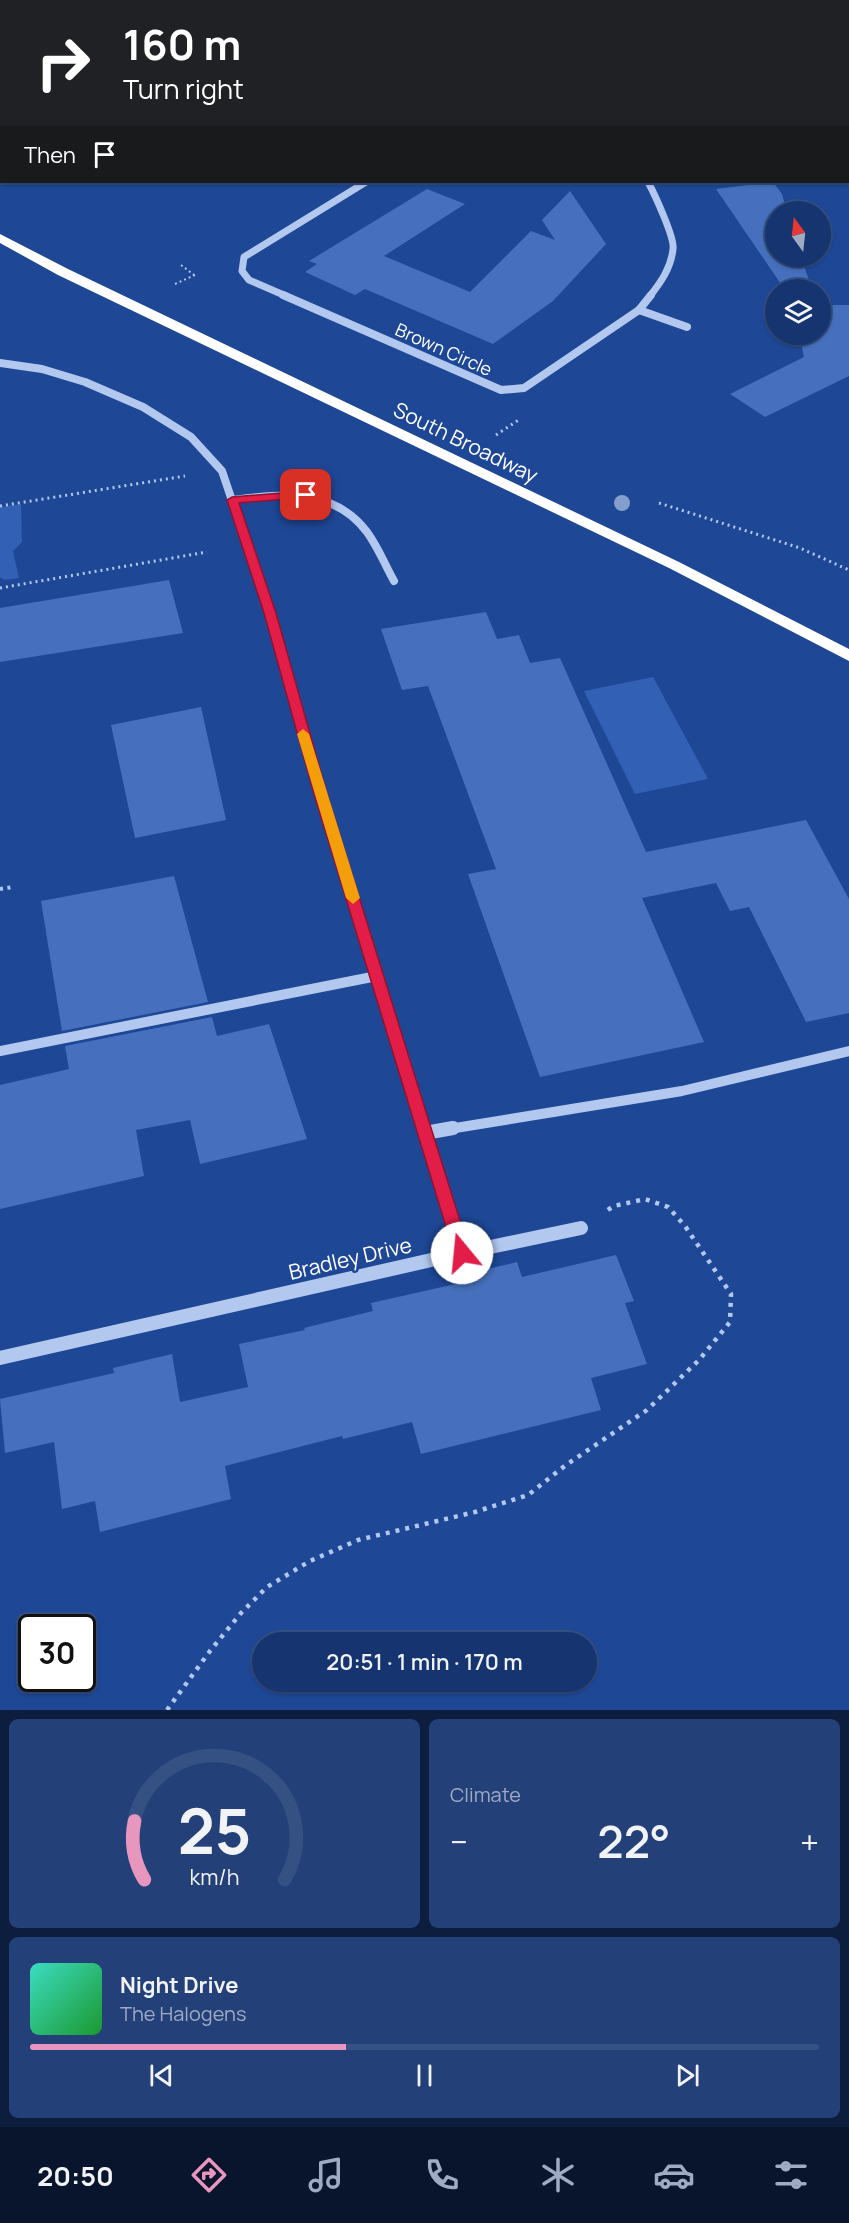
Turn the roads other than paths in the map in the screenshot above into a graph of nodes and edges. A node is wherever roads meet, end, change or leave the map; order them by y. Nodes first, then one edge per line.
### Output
1 (364, 183) edge
2 (649, 183) edge
3 (0, 238) edge
4 (0, 250) edge
5 (63, 272) junction
6 (639, 310) junction
7 (687, 327) dead end
8 (0, 363) edge
9 (232, 500) junction
10 (394, 581) dead end
11 (849, 656) edge
12 (377, 976) junction
13 (0, 1051) edge
14 (849, 1051) edge
15 (426, 1133) junction
16 (581, 1228) road end
17 (462, 1253) junction
18 (0, 1358) edge

1 - 6 street, Brown Circle
2 - 6 street, Brown Circle
3 - 5 highway, South Broadway
4 - 5 highway, South Broadway
5 - 11 highway, South Broadway
6 - 7 street
8 - 9 street
9 - 10 street
9 - 12 street
12 - 13 street
12 - 15 street
14 - 15 street
15 - 17 street
16 - 17 street, Bradley Drive
17 - 18 street, Bradley Drive

